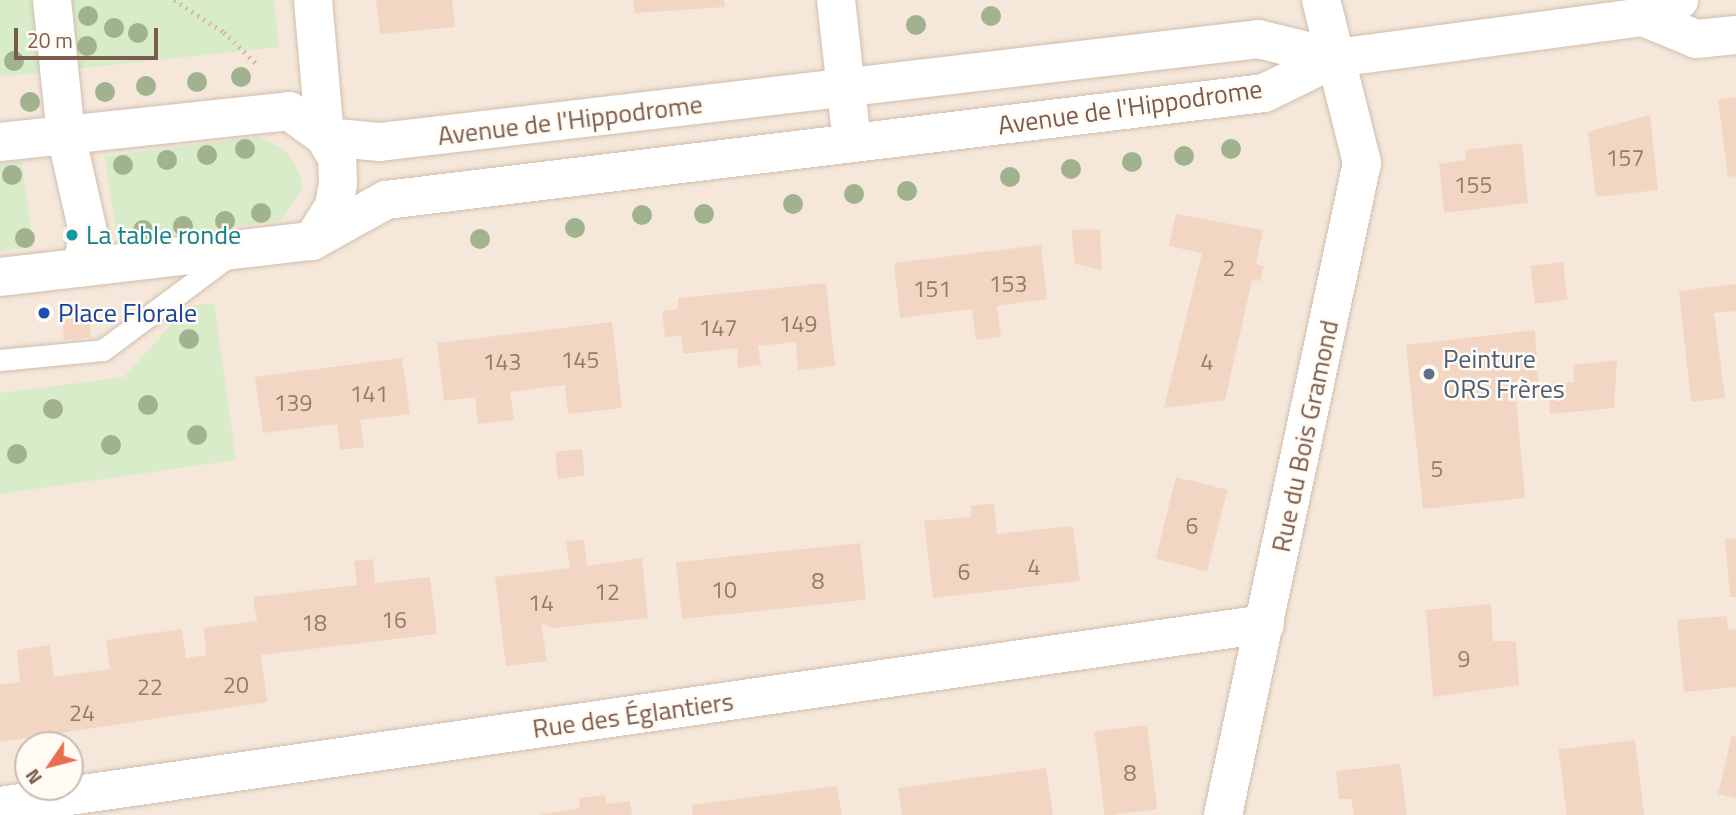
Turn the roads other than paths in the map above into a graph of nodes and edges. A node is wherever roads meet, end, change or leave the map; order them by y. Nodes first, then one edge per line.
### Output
1 (52, 0) edge
2 (313, 0) edge
3 (836, 0) edge
4 (1321, 0) edge
5 (1679, 0) edge
6 (1643, 18) junction
7 (1736, 36) edge
8 (1336, 58) junction
9 (847, 87) junction
10 (66, 135) junction
11 (325, 137) junction
12 (0, 142) edge
13 (852, 142) junction
14 (312, 241) junction
15 (238, 249) junction
16 (82, 268) junction
17 (0, 277) edge
18 (0, 360) edge
19 (1265, 625) junction
20 (0, 806) edge
21 (1223, 815) edge

1 - 10 street
2 - 11 street
3 - 9 street
4 - 8 street, Rue du Bois Gramond
5 - 6 street
6 - 7 street
6 - 8 street
8 - 9 street, Avenue de l'Hippodrome
8 - 13 street, Avenue de l'Hippodrome
8 - 19 street, Rue du Bois Gramond
9 - 11 street, Avenue de l'Hippodrome
9 - 13 street
10 - 11 street
10 - 12 street
10 - 16 street
11 - 14 street
13 - 14 street, Avenue de l'Hippodrome
14 - 15 street, Avenue de l'Hippodrome
15 - 16 street, Avenue de l'Hippodrome
15 - 18 lane
16 - 17 street, Avenue de l'Hippodrome
19 - 20 street, Rue des Églantiers
19 - 21 street, Rue du Bois Gramond

